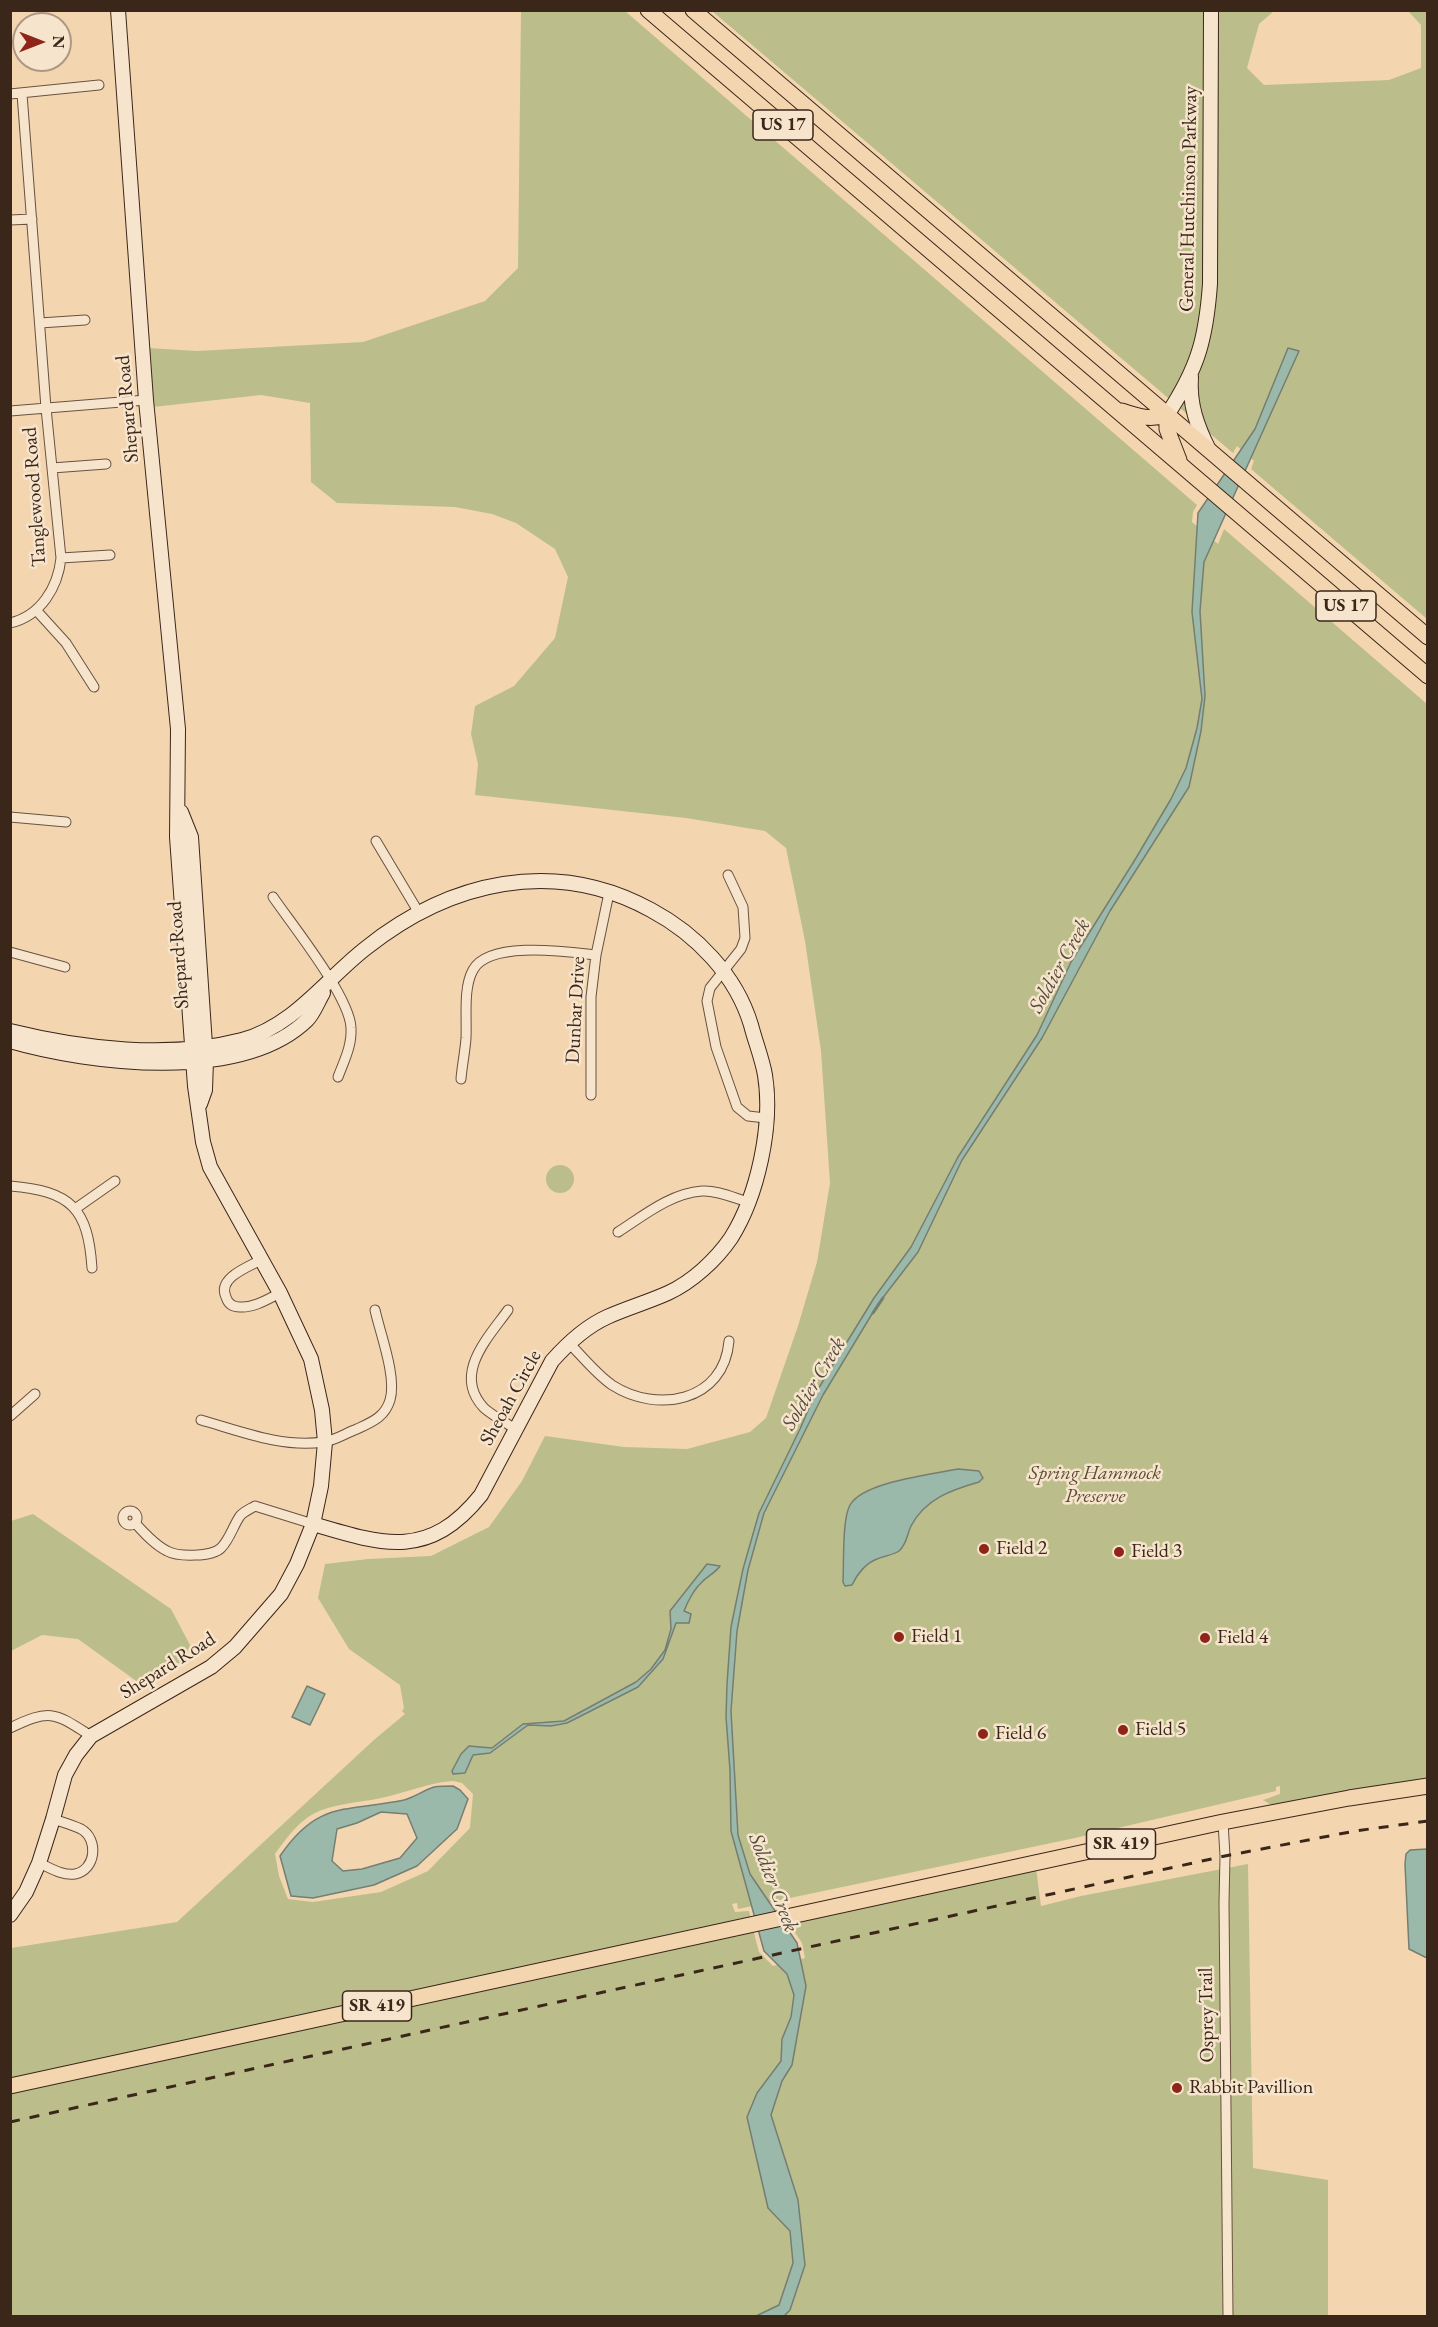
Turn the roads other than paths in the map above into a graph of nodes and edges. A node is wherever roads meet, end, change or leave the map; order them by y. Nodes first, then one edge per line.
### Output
1 (118, 10) edge
2 (648, 10) edge
3 (693, 10) edge
4 (1211, 10) edge
5 (99, 86) dead end
6 (22, 93) junction
7 (10, 94) edge
8 (32, 219) junction
9 (10, 220) edge
10 (85, 320) dead end
11 (40, 323) junction
12 (1191, 375) junction
13 (146, 400) junction
14 (46, 408) junction
15 (1113, 408) junction
16 (10, 411) edge
17 (1167, 415) junction
18 (1215, 456) junction
19 (106, 464) dead end
20 (1183, 467) junction
21 (52, 468) junction
22 (110, 555) dead end
23 (61, 558) junction
24 (36, 610) junction
25 (10, 623) edge
26 (1428, 637) edge
27 (1428, 676) edge
28 (94, 687) dead end
29 (10, 817) edge
30 (66, 822) dead end
31 (376, 841) dead end
32 (728, 875) dead end
33 (609, 892) junction
34 (273, 897) dead end
35 (419, 913) junction
36 (10, 952) edge
37 (596, 955) junction
38 (65, 967) dead end
39 (724, 972) junction
40 (330, 981) junction
41 (10, 1031) edge
42 (10, 1041) edge
43 (198, 1047) junction
44 (199, 1061) junction
45 (338, 1077) dead end
46 (461, 1079) dead end
47 (591, 1095) dead end
48 (766, 1118) junction
49 (115, 1181) dead end
50 (10, 1186) edge
51 (748, 1202) junction
52 (75, 1209) junction
53 (618, 1232) dead end
54 (261, 1260) junction
55 (93, 1268) dead end
56 (280, 1293) junction
57 (375, 1310) dead end
58 (508, 1310) dead end
59 (729, 1341) dead end
60 (568, 1342) junction
61 (35, 1394) dead end
62 (10, 1416) edge
63 (201, 1420) dead end
64 (515, 1429) junction
65 (325, 1442) junction
66 (136, 1524) dead end
67 (313, 1524) junction
68 (10, 1728) edge
69 (92, 1736) junction
70 (1428, 1786) edge
71 (53, 1819) junction
72 (1223, 1822) junction
73 (39, 1863) junction
74 (11, 1913) edge
75 (10, 2086) edge
76 (1228, 2316) edge

1 - 13 street, Shepard Road
2 - 15 main road, US 17
3 - 17 main road, US 17
4 - 12 street, General Hutchinson Parkway
5 - 6 street
6 - 7 street
6 - 8 street, Tanglewood Road
8 - 9 street
8 - 11 street, Tanglewood Road
10 - 11 street
11 - 14 street, Tanglewood Road
12 - 17 street, General Hutchinson Parkway
12 - 18 street
13 - 14 street
13 - 43 street, Shepard Road
14 - 16 street
14 - 21 street, Tanglewood Road
15 - 17 main road
15 - 20 main road, US 17
17 - 18 main road, US 17
17 - 20 main road
18 - 26 main road, US 17
19 - 21 street
20 - 27 main road, US 17
21 - 23 street, Tanglewood Road
22 - 23 street
23 - 24 street, Tanglewood Road
24 - 25 street, Tanglewood Road
24 - 28 street
29 - 30 street
31 - 35 street
32 - 39 street
33 - 35 street, Sheoah Circle
33 - 37 street, Dunbar Drive
33 - 39 street, Sheoah Circle
34 - 40 street
35 - 40 street, Sheoah Circle
36 - 38 street
37 - 46 street
37 - 47 street, Dunbar Drive
39 - 48 street, Sheoah Circle
39 - 48 street
40 - 43 street, Sheoah Circle
40 - 44 street, Sheoah Circle
40 - 45 street
41 - 43 street, Sheoah Circle
42 - 44 street, Sheoah Circle
43 - 44 street, Shepard Road
44 - 54 street, Shepard Road
48 - 51 street, Sheoah Circle
49 - 52 street
50 - 52 street
51 - 53 street
51 - 60 street, Sheoah Circle
52 - 55 street
54 - 56 street, Shepard Road
54 - 56 street
56 - 65 street, Shepard Road
57 - 65 street
58 - 64 street
59 - 60 street
60 - 64 street, Sheoah Circle
61 - 62 street
63 - 65 street
64 - 67 street, Sheoah Circle
65 - 67 street, Shepard Road
66 - 67 street
67 - 69 street, Shepard Road
68 - 69 street
69 - 71 street, Shepard Road
70 - 72 main road, SR 419
71 - 73 street, Shepard Road
71 - 73 street
72 - 75 main road, SR 419
72 - 76 street, Osprey Trail
73 - 74 street, Shepard Road

